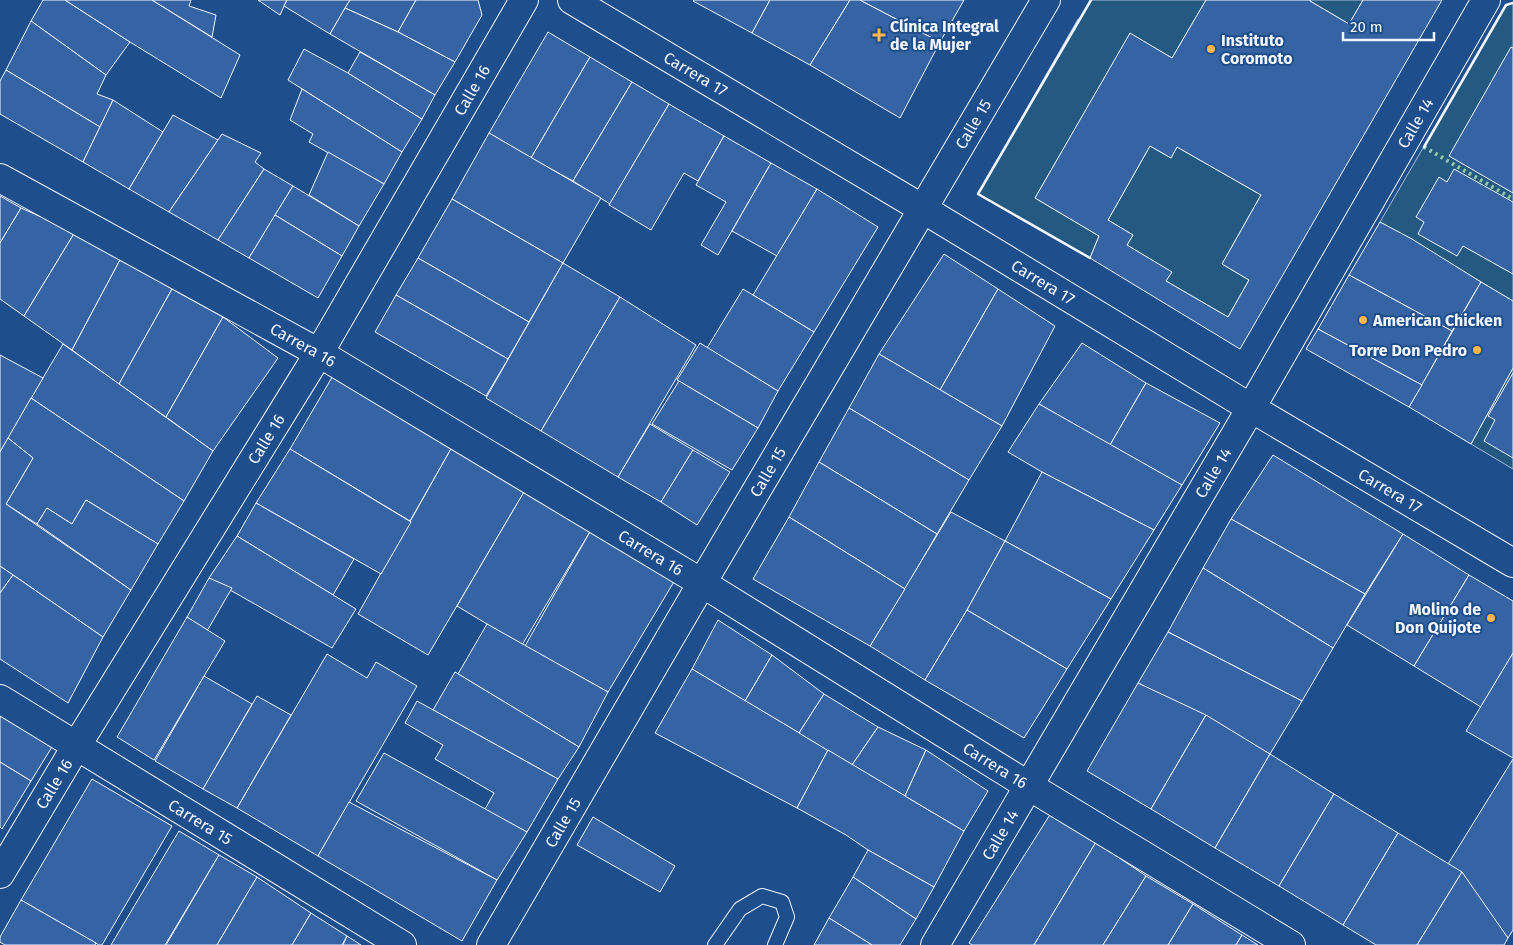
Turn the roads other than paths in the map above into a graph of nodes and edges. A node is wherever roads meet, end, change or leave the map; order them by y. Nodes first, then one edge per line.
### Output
1 (524, 0) edge
2 (572, 0) edge
3 (1046, 0) edge
4 (1486, 0) edge
5 (0, 178) edge
6 (923, 209) junction
7 (319, 353) junction
8 (1251, 408) junction
9 (1513, 563) edge
10 (702, 583) junction
11 (0, 699) edge
12 (77, 745) junction
13 (1029, 786) junction
14 (0, 874) edge
15 (402, 945) edge
16 (491, 945) edge
17 (715, 945) edge
18 (775, 945) edge
19 (935, 945) edge
20 (1291, 945) edge

1 - 7 street, Calle 16
2 - 6 street, Carrera 17
3 - 6 street, Calle 15
4 - 8 street, Calle 14
5 - 7 street, Carrera 16
6 - 8 street, Carrera 17
6 - 10 street, Calle 15
7 - 10 street, Carrera 16
7 - 12 street, Calle 16
8 - 9 street, Carrera 17
8 - 13 street, Calle 14
10 - 13 street, Carrera 16
10 - 16 street, Calle 15
11 - 12 street, Carrera 15
12 - 14 street, Calle 16
12 - 15 street, Carrera 15
13 - 19 street, Calle 14
13 - 20 street, Carrera 16
17 - 18 lane

